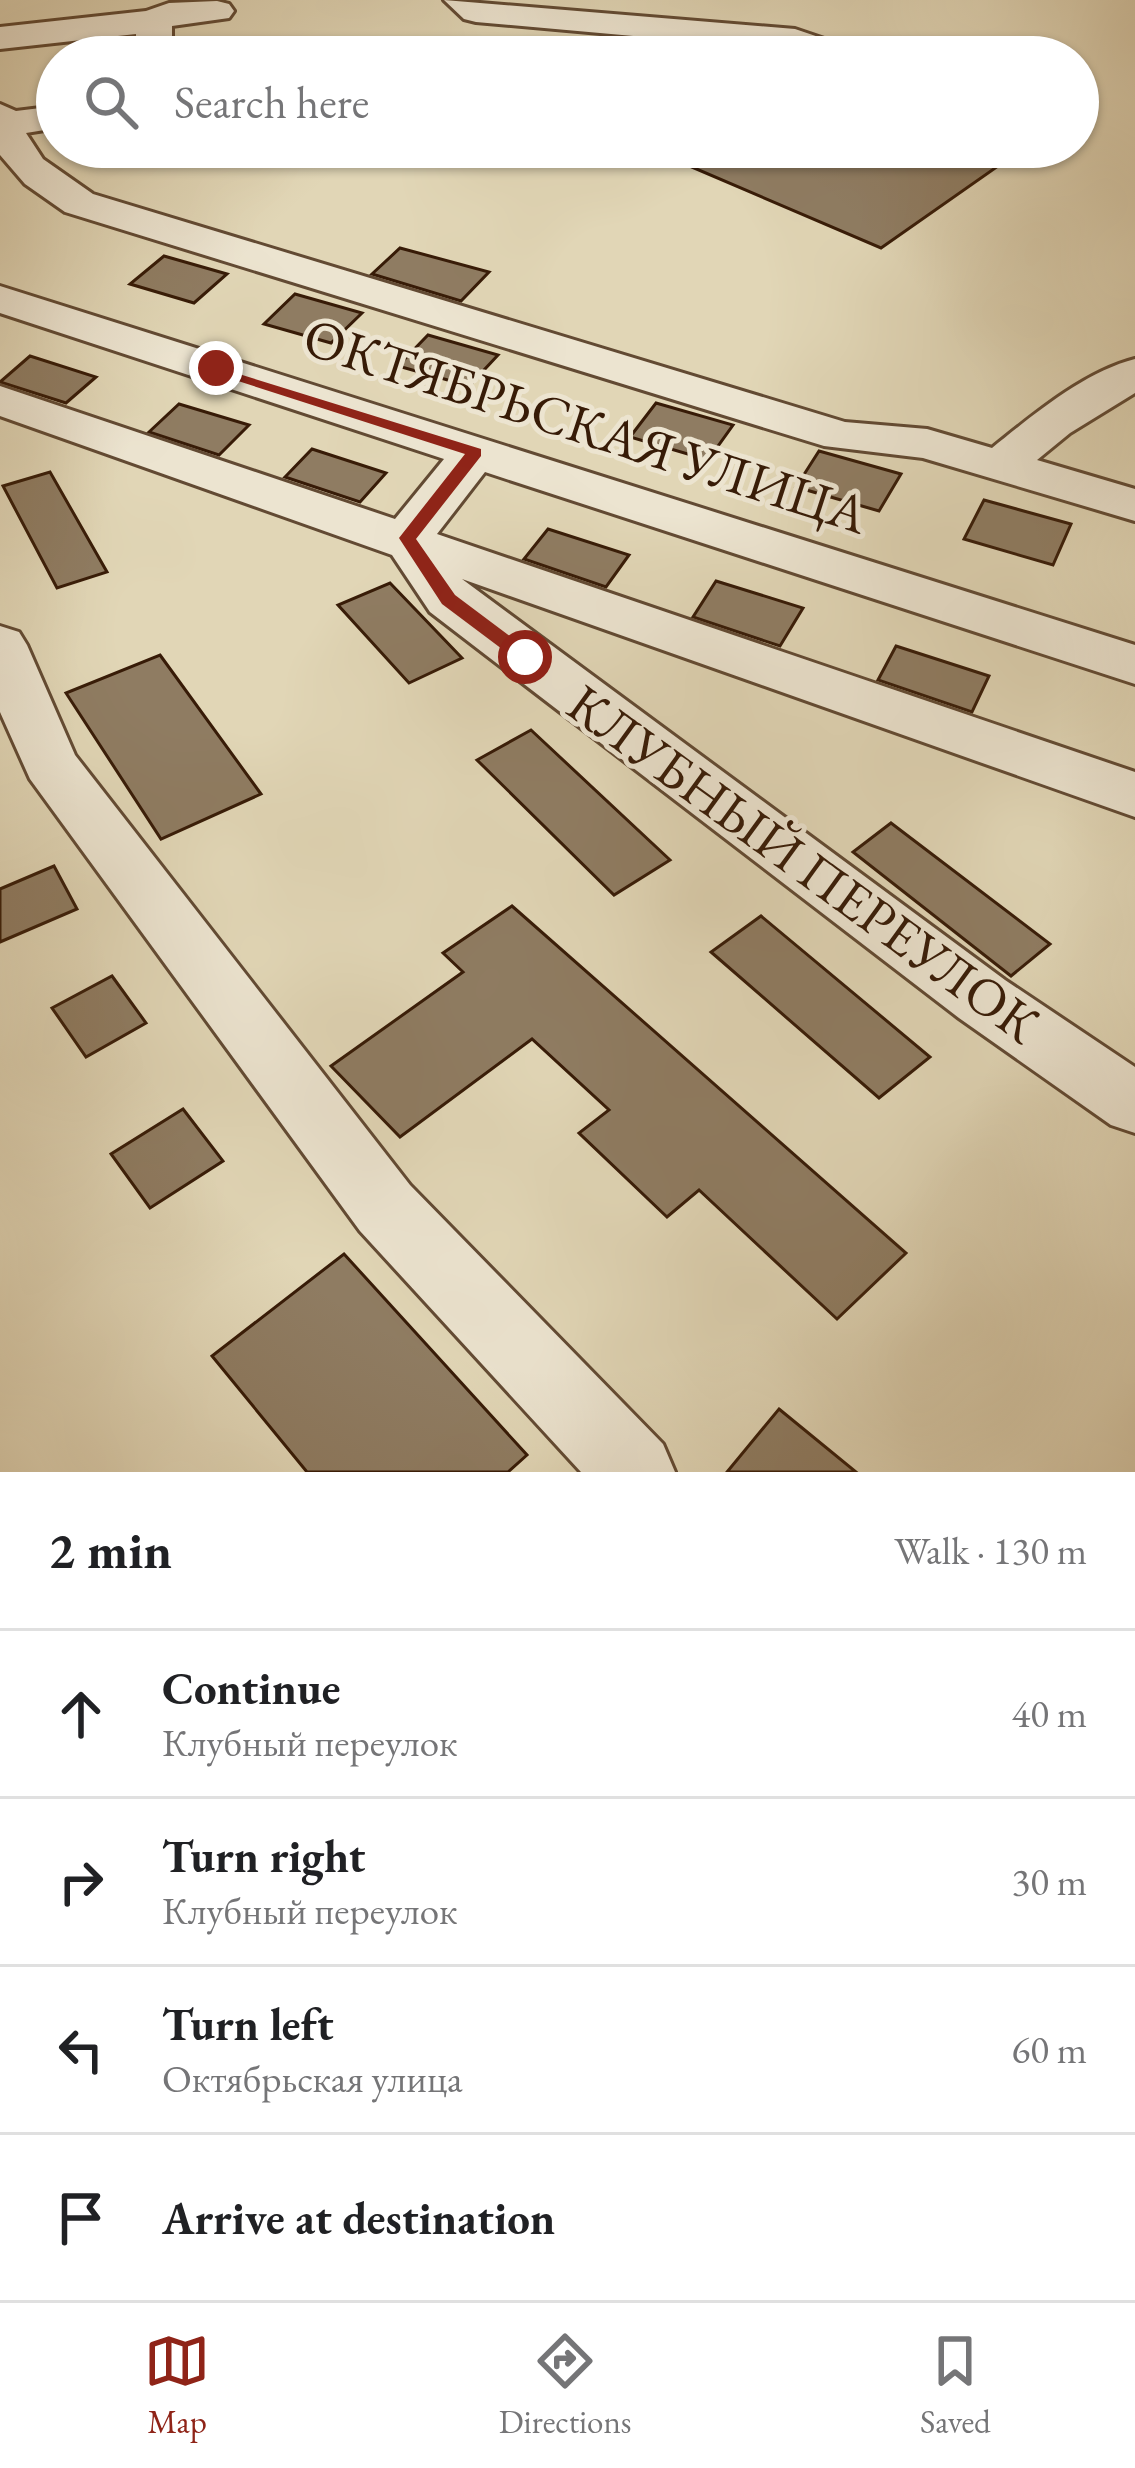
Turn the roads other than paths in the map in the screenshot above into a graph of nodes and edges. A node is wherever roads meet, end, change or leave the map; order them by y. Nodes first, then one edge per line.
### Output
1 (461, 0) edge
2 (217, 10) dead end
3 (156, 36) edge
4 (749, 36) edge
5 (0, 38) edge
6 (36, 38) edge
7 (36, 118) edge
8 (2, 119) edge
9 (0, 299) edge
10 (1135, 374) edge
11 (0, 400) edge
12 (475, 452) junction
13 (1000, 466) junction
14 (1135, 505) edge
15 (407, 538) junction
16 (0, 645) edge
17 (1135, 665) edge
18 (1135, 795) edge
19 (1135, 1104) edge
20 (635, 1472) edge

1 - 4 street
2 - 3 street
5 - 6 street
7 - 8 street
8 - 13 street
9 - 12 street, ОКТЯБРЬСКАЯ УЛИЦА
10 - 13 street
11 - 15 street
12 - 15 street
12 - 17 street, ОКТЯБРЬСКАЯ УЛИЦА
13 - 14 street
15 - 18 street
15 - 19 street, КЛУБНЫЙ ПЕРЕУЛОК
16 - 20 street

